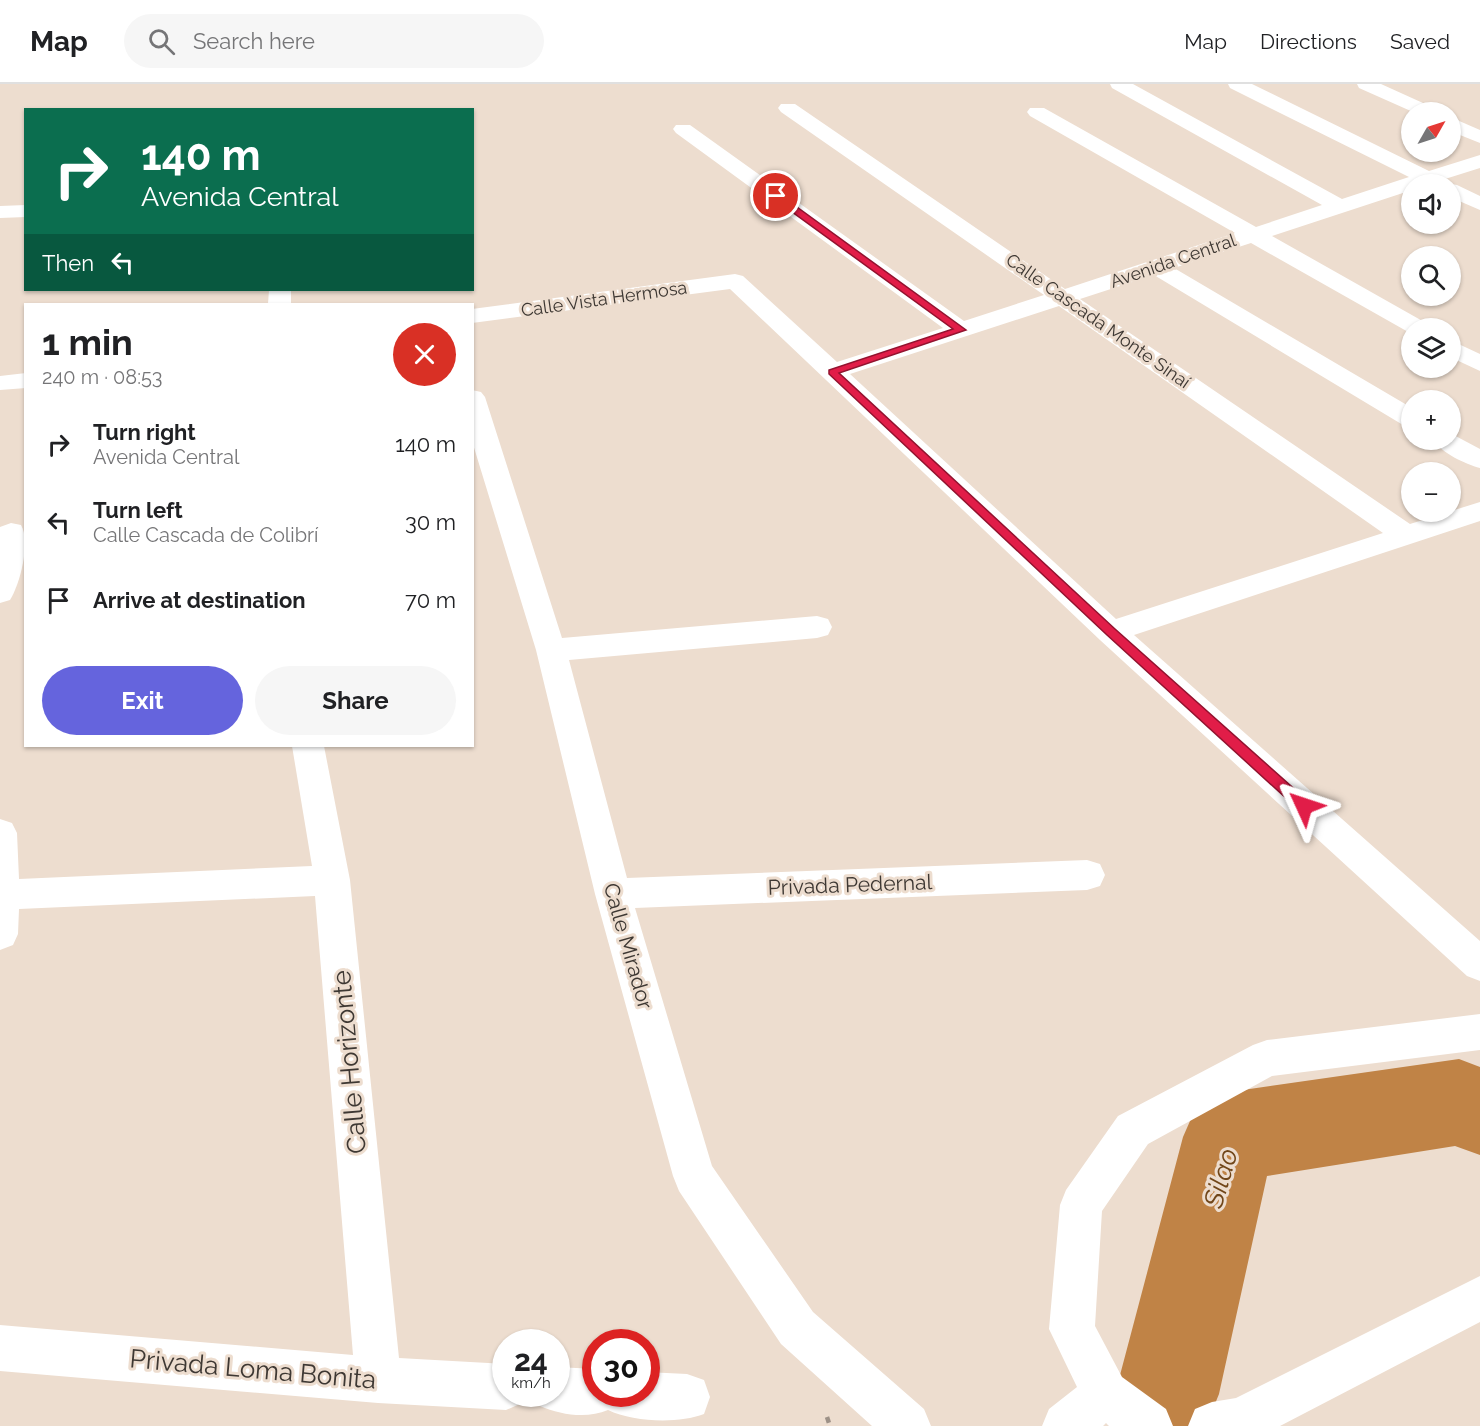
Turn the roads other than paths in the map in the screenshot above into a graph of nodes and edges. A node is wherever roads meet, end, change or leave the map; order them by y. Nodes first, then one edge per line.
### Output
1 (1119, 84) edge
2 (1238, 84) edge
3 (1366, 84) edge
4 (1405, 102) edge
5 (788, 108) dead end
6 (1037, 112) dead end
7 (1461, 128) edge
8 (683, 129) dead end
9 (1480, 137) edge
10 (1480, 161) edge
11 (1418, 174) edge
12 (1452, 174) edge
13 (1401, 191) edge
14 (1461, 194) edge
15 (1480, 204) edge
16 (1341, 207) junction
17 (24, 211) edge
18 (0, 212) edge
19 (1253, 234) junction
20 (1157, 267) junction
21 (1064, 297) junction
22 (474, 316) edge
23 (1401, 318) edge
24 (961, 330) junction
25 (1461, 353) edge
26 (1480, 364) edge
27 (832, 372) junction
28 (24, 380) edge
29 (0, 383) edge
30 (474, 403) edge
31 (1401, 412) edge
32 (1461, 449) edge
33 (1480, 460) edge
34 (1480, 511) edge
35 (11, 532) dead end
36 (1406, 535) junction
37 (0, 593) edge
38 (817, 627) dead end
39 (1111, 632) junction
40 (550, 650) junction
41 (308, 747) edge
42 (0, 833) edge
43 (1087, 875) dead end
44 (332, 880) junction
45 (613, 894) junction
46 (2, 895) junction
47 (0, 934) edge
48 (1480, 964) edge
49 (1480, 1032) edge
50 (1480, 1298) edge
51 (0, 1348) edge
52 (378, 1380) junction
53 (492, 1386) edge
54 (1105, 1394) junction
55 (660, 1396) edge
56 (687, 1397) dead end
57 (907, 1426) edge
58 (1066, 1426) edge
59 (1149, 1426) edge
60 (1212, 1426) edge

1 - 16 street
2 - 11 street
3 - 4 street
5 - 21 street, Calle Cascada Monte Sinaí
6 - 19 street
7 - 9 street
8 - 24 street
10 - 12 street, Avenida Central
13 - 16 street, Avenida Central
14 - 15 street
16 - 19 street, Avenida Central
17 - 18 street
19 - 20 street, Avenida Central
19 - 23 street
20 - 21 street, Avenida Central
20 - 31 street
21 - 24 street, Avenida Central
21 - 36 street, Calle Cascada Monte Sinaí
22 - 27 street, Calle Vista Hermosa
24 - 27 street, Avenida Central
25 - 26 street
27 - 39 street
28 - 29 street
30 - 40 street, Calle Mirador
32 - 33 street
34 - 36 street
35 - 37 street
36 - 39 street
38 - 40 street
39 - 48 street
40 - 45 street, Calle Mirador
41 - 44 street, Calle Horizonte
42 - 46 street
43 - 45 street, Privada Pedernal
44 - 46 street
44 - 52 street, Calle Horizonte
45 - 57 street, Calle Mirador
46 - 47 street
49 - 54 street
50 - 60 street
51 - 52 street, Privada Loma Bonita
52 - 53 street, Privada Loma Bonita
54 - 58 street
54 - 59 street
55 - 56 street

